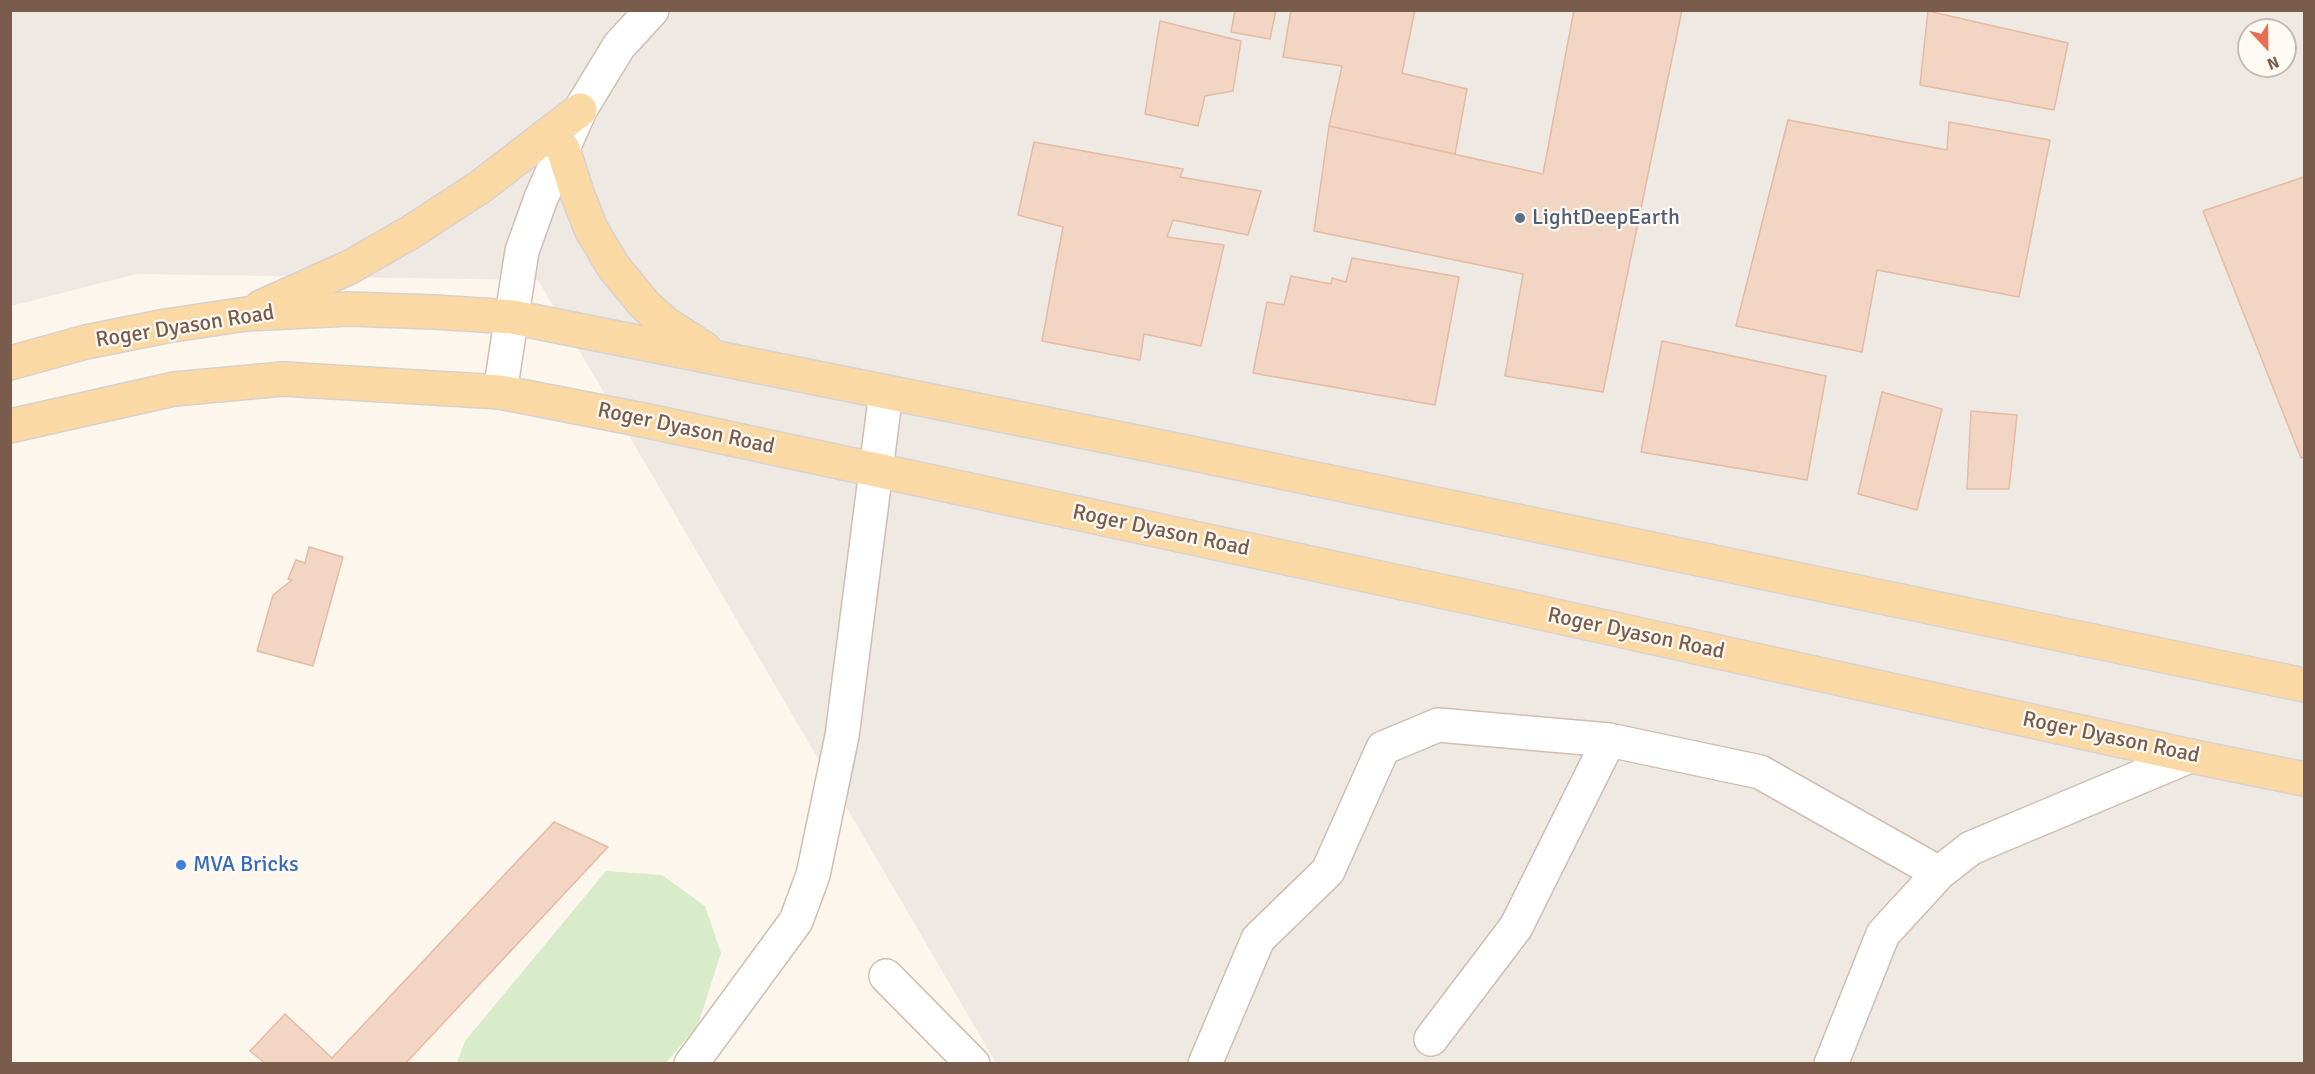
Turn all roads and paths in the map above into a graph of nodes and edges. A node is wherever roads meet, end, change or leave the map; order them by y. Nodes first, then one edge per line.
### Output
1 (652, 10) edge
2 (580, 110) junction
3 (563, 148) junction
4 (246, 314) junction
5 (512, 317) junction
6 (718, 357) junction
7 (10, 363) edge
8 (500, 392) junction
9 (886, 392) junction
10 (10, 426) edge
11 (876, 470) junction
12 (2304, 685) edge
13 (1609, 740) junction
14 (2190, 756) junction
15 (2304, 779) edge
16 (1939, 873) junction
17 (886, 976) dead end
18 (1431, 1040) dead end
19 (691, 1064) edge
20 (973, 1064) edge
21 (1205, 1064) edge
22 (1832, 1064) edge

1 - 2 street
2 - 3 street
2 - 4 main road
3 - 5 street
3 - 6 main road
4 - 5 main road, Roger Dyason Road
4 - 7 main road, Roger Dyason Road
5 - 6 main road, Roger Dyason Road
5 - 8 street
6 - 9 main road, Roger Dyason Road
8 - 10 main road, Roger Dyason Road
8 - 11 main road, Roger Dyason Road
9 - 11 street
9 - 12 main road, Roger Dyason Road
11 - 14 main road, Roger Dyason Road
11 - 19 street
13 - 16 street
13 - 18 street
13 - 21 street
14 - 15 main road, Roger Dyason Road
14 - 16 street
16 - 22 street
17 - 20 street

